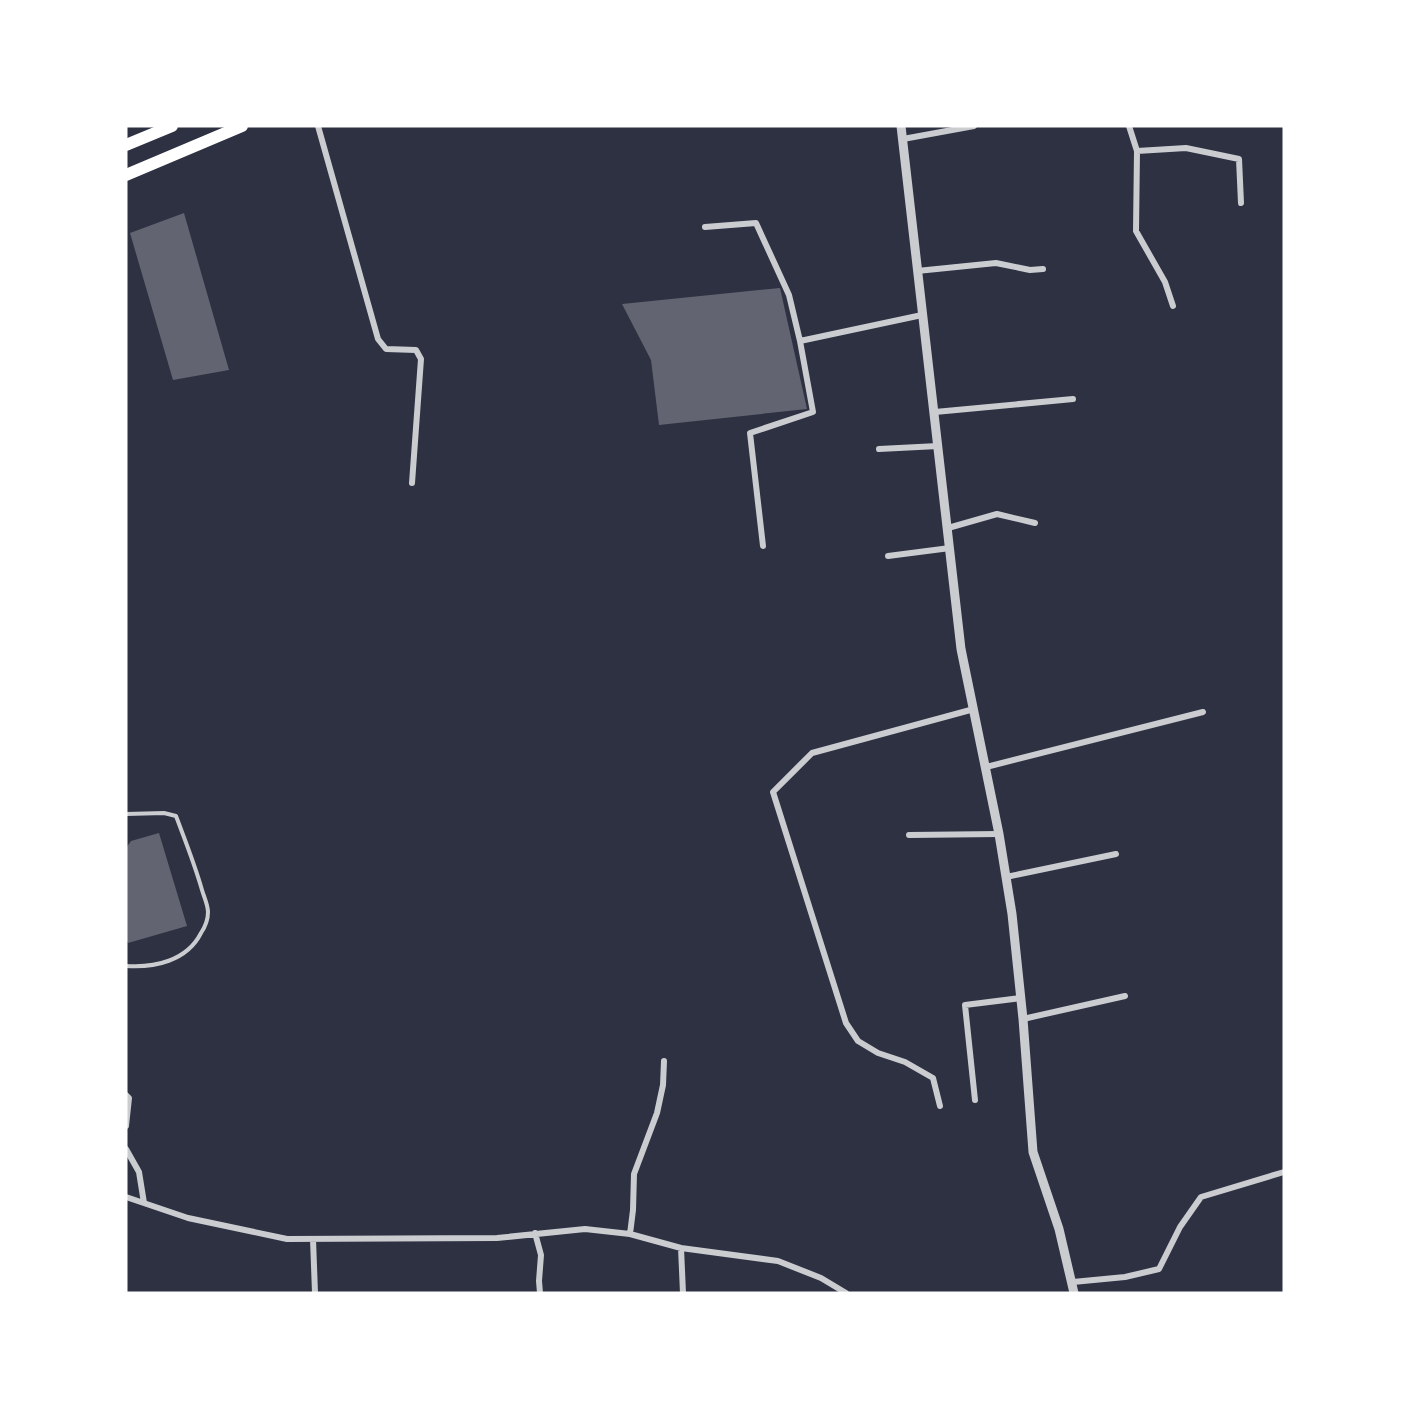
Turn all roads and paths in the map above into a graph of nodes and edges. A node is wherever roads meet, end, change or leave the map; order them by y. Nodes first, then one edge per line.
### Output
1 (172, 126) edge
2 (242, 126) edge
3 (318, 126) edge
4 (901, 126) edge
5 (974, 126) edge
6 (1129, 126) edge
7 (903, 139) junction
8 (126, 145) edge
9 (1137, 151) junction
10 (126, 175) edge
11 (1241, 203) dead end
12 (705, 227) dead end
13 (1043, 269) dead end
14 (917, 271) junction
15 (1173, 306) dead end
16 (922, 315) junction
17 (800, 341) junction
18 (1073, 399) dead end
19 (935, 412) junction
20 (938, 446) junction
21 (879, 449) dead end
22 (412, 483) dead end
23 (1035, 523) dead end
24 (948, 528) junction
25 (763, 546) dead end
26 (950, 548) junction
27 (888, 556) dead end
28 (974, 709) junction
29 (1203, 712) dead end
30 (986, 767) junction
31 (126, 814) edge
32 (999, 834) junction
33 (909, 835) dead end
34 (1116, 854) dead end
35 (1006, 877) junction
36 (126, 966) edge
37 (1125, 996) dead end
38 (1021, 998) junction
39 (1023, 1019) junction
40 (664, 1061) dead end
41 (126, 1095) edge
42 (975, 1100) dead end
43 (940, 1106) dead end
44 (126, 1126) edge
45 (126, 1149) edge
46 (1284, 1172) edge
47 (126, 1197) edge
48 (144, 1203) junction
49 (536, 1233) junction
50 (630, 1234) junction
51 (314, 1239) junction
52 (681, 1248) junction
53 (1073, 1282) junction
54 (315, 1293) edge
55 (540, 1293) edge
56 (683, 1293) edge
57 (846, 1293) edge
58 (1074, 1293) edge

1 - 8 main road
2 - 10 main road
3 - 22 street
4 - 7 street
5 - 7 street
6 - 9 street
7 - 14 street
9 - 11 street
9 - 15 street
12 - 17 street
13 - 14 street
14 - 16 street
16 - 17 street
16 - 19 street
17 - 25 street
18 - 19 street
19 - 20 street
20 - 21 street
20 - 24 street
23 - 24 street
24 - 26 street
26 - 27 street
26 - 28 street
28 - 30 street
28 - 43 street
29 - 30 street
30 - 32 street
31 - 36 lane
32 - 33 street
32 - 35 street
34 - 35 street
35 - 38 street
37 - 39 street
38 - 39 street
38 - 42 street
39 - 53 street
40 - 50 street
41 - 44 street
45 - 48 street
46 - 53 street
47 - 48 street
48 - 51 street
49 - 50 street
49 - 51 street
49 - 55 street
50 - 52 street
51 - 54 street
52 - 56 street
52 - 57 street
53 - 58 street

